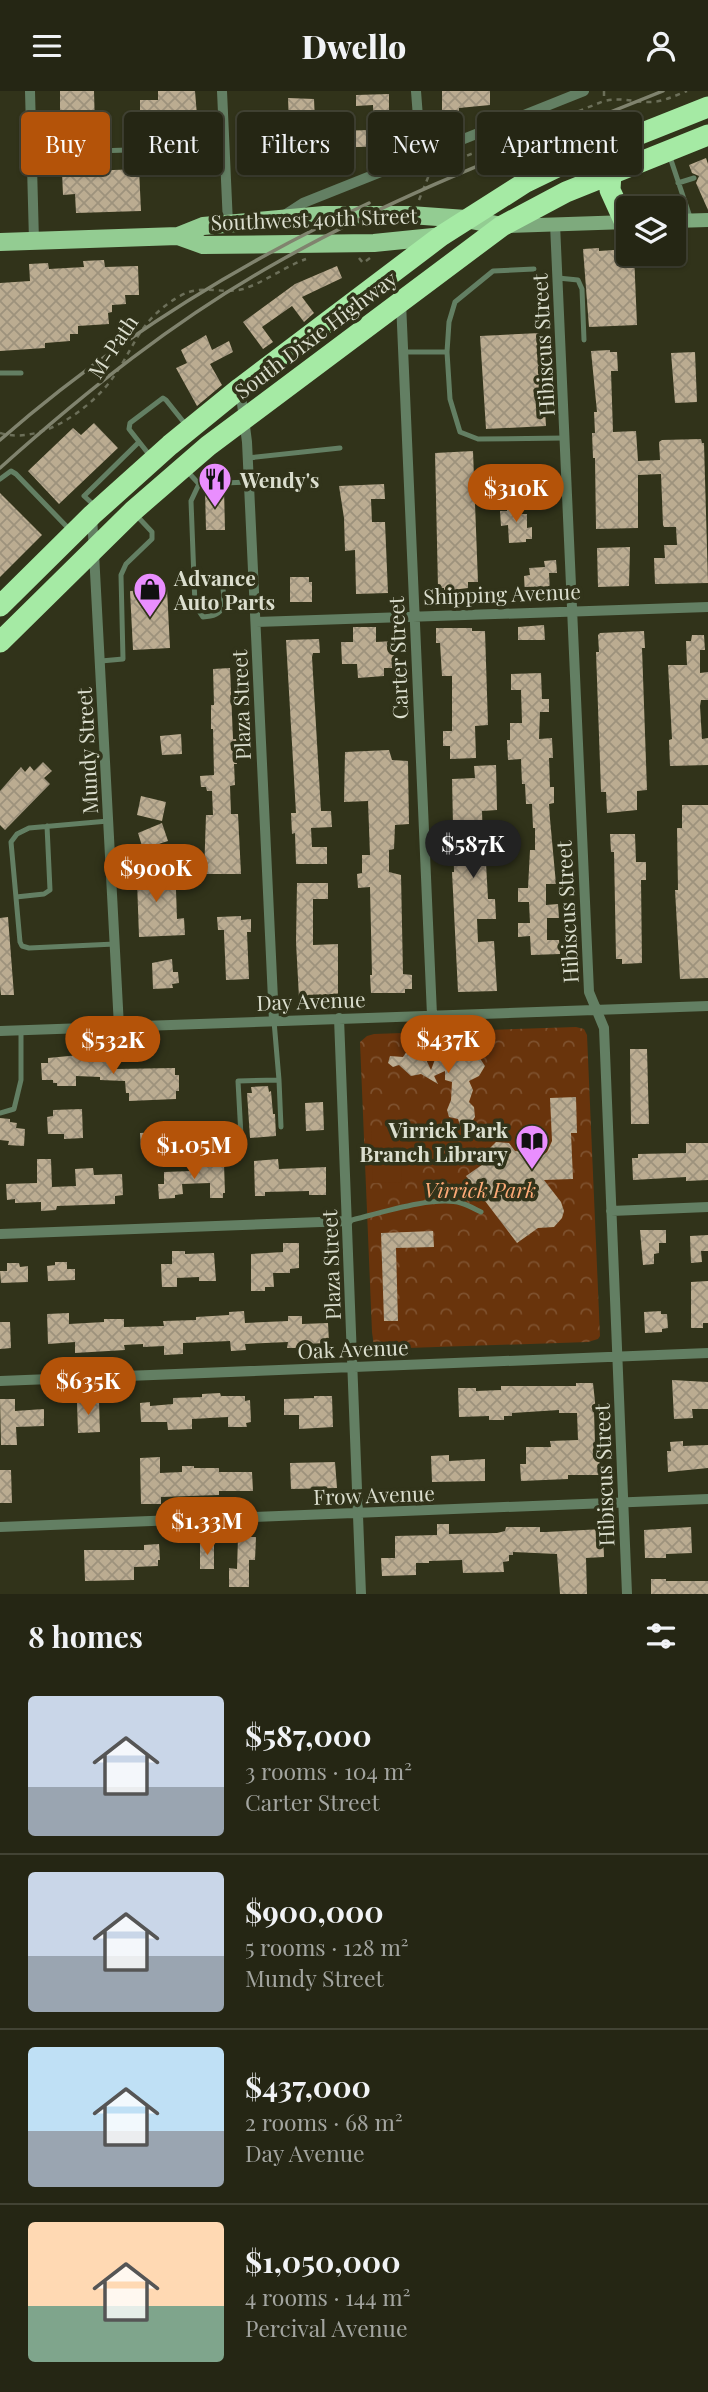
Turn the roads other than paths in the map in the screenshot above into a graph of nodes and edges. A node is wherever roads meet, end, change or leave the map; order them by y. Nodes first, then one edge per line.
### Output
1 (30, 91) edge
2 (222, 91) edge
3 (416, 91) edge
4 (584, 91) edge
5 (708, 107) edge
6 (31, 112) edge
7 (418, 112) edge
8 (708, 135) edge
9 (463, 140) edge
10 (224, 147) junction
11 (110, 151) edge
12 (668, 151) junction
13 (642, 161) edge
14 (32, 175) edge
15 (375, 175) edge
16 (606, 175) edge
17 (611, 175) edge
18 (694, 178) dead end
19 (678, 183) junction
20 (616, 204) edge
21 (278, 219) junction
22 (466, 219) junction
23 (686, 220) edge
24 (691, 220) junction
25 (708, 220) edge
26 (616, 222) edge
27 (228, 224) junction
28 (555, 224) junction
29 (502, 226) junction
30 (178, 236) junction
31 (441, 236) junction
32 (34, 241) junction
33 (0, 242) edge
34 (534, 269) dead end
35 (558, 278) junction
36 (401, 299) junction
37 (584, 340) dead end
38 (404, 352) junction
39 (447, 352) junction
40 (0, 373) edge
41 (21, 373) dead end
42 (240, 389) junction
43 (244, 418) junction
44 (189, 429) junction
45 (565, 438) junction
46 (139, 442) junction
47 (340, 448) dead end
48 (248, 458) junction
49 (153, 460) junction
50 (183, 467) junction
51 (0, 479) edge
52 (249, 482) junction
53 (199, 484) junction
54 (133, 511) junction
55 (95, 512) junction
56 (73, 534) junction
57 (94, 548) junction
58 (254, 576) junction
59 (222, 577) junction
60 (194, 578) junction
61 (0, 606) edge
62 (708, 607) edge
63 (572, 611) junction
64 (414, 615) junction
65 (256, 622) junction
66 (0, 642) edge
67 (101, 661) junction
68 (109, 821) junction
69 (47, 826) junction
70 (16, 897) junction
71 (114, 944) junction
72 (708, 1006) edge
73 (596, 1009) junction
74 (432, 1015) junction
75 (339, 1018) junction
76 (274, 1021) junction
77 (119, 1027) junction
78 (0, 1031) edge
79 (21, 1031) junction
80 (279, 1080) junction
81 (0, 1113) edge
82 (281, 1127) dead end
83 (241, 1136) dead end
84 (708, 1207) edge
85 (611, 1211) junction
86 (481, 1212) dead end
87 (348, 1221) junction
88 (0, 1234) edge
89 (708, 1353) edge
90 (617, 1357) junction
91 (354, 1367) junction
92 (0, 1381) edge
93 (708, 1499) edge
94 (624, 1503) junction
95 (358, 1514) junction
96 (0, 1527) edge
97 (361, 1594) edge
98 (627, 1594) edge

1 - 6 street
2 - 10 street
3 - 7 street
4 - 9 street
5 - 22 highway, South Dixie Highway
8 - 12 highway, South Dixie Highway
10 - 11 lane
10 - 27 street
12 - 13 highway, South Dixie Highway
12 - 19 lane
14 - 32 street
15 - 21 street
16 - 29 highway, South Dixie Highway
17 - 20 highway
18 - 19 lane
19 - 24 lane
21 - 22 main road, Southwest 40th Street
21 - 27 main road, Southwest 40th Street
22 - 29 main road, Southwest 40th Street
22 - 31 highway, South Dixie Highway
23 - 24 street
24 - 25 street
26 - 28 street
27 - 30 main road, Southwest 40th Street
28 - 29 street
28 - 35 street, Hibiscus Street
29 - 31 main road, Southwest 40th Street
29 - 36 highway, South Dixie Highway
30 - 31 main road, Southwest 40th Street
30 - 32 main road, Southwest 40th Street
31 - 42 highway, South Dixie Highway
32 - 33 main road, Southwest 40th Street
34 - 39 lane
35 - 37 lane
35 - 45 street, Hibiscus Street
36 - 38 street, Carter Street
36 - 43 highway, South Dixie Highway
38 - 39 lane
38 - 64 street, Carter Street
39 - 45 lane
40 - 41 lane
42 - 43 street, Plaza Street
42 - 44 highway, South Dixie Highway
43 - 48 street, Plaza Street
43 - 50 highway, South Dixie Highway
44 - 46 lane
44 - 49 highway, South Dixie Highway
45 - 63 street, Hibiscus Street
46 - 49 lane
46 - 55 lane
47 - 48 lane
48 - 52 street, Plaza Street
49 - 55 highway, South Dixie Highway
50 - 53 lane
50 - 54 highway, South Dixie Highway
51 - 56 lane
52 - 53 lane
52 - 58 street, Plaza Street
53 - 60 lane
54 - 57 highway, South Dixie Highway
54 - 67 lane
55 - 56 highway, South Dixie Highway
55 - 57 street, Mundy Street
56 - 61 highway, South Dixie Highway
57 - 66 highway, South Dixie Highway
57 - 67 street, Mundy Street
58 - 59 lane
58 - 65 street, Plaza Street
59 - 60 lane
59 - 60 lane
62 - 63 street, Shipping Avenue
63 - 64 street, Shipping Avenue
63 - 73 street, Hibiscus Street
64 - 65 street, Shipping Avenue
64 - 74 street, Carter Street
65 - 76 street, Plaza Street
67 - 68 street, Mundy Street
68 - 69 lane
68 - 71 street, Mundy Street
69 - 70 lane
69 - 70 lane
70 - 71 lane
71 - 77 street, Mundy Street
72 - 73 street, Day Avenue
73 - 74 street, Day Avenue
73 - 85 street, Hibiscus Street
74 - 75 street, Day Avenue
75 - 76 street, Day Avenue
75 - 87 street, Plaza Street
76 - 77 street, Day Avenue
76 - 80 lane
77 - 79 street, Day Avenue
78 - 79 street, Day Avenue
79 - 81 lane
80 - 82 lane
80 - 83 lane
84 - 85 street
85 - 90 street, Hibiscus Street
86 - 87 lane
87 - 88 street
87 - 91 street, Plaza Street
89 - 90 street, Oak Avenue
90 - 91 street, Oak Avenue
90 - 94 street, Hibiscus Street
91 - 92 street, Oak Avenue
91 - 95 street, Plaza Street
93 - 94 street, Frow Avenue
94 - 95 street, Frow Avenue
94 - 98 street, Hibiscus Street
95 - 96 street, Frow Avenue
95 - 97 street, Plaza Street

